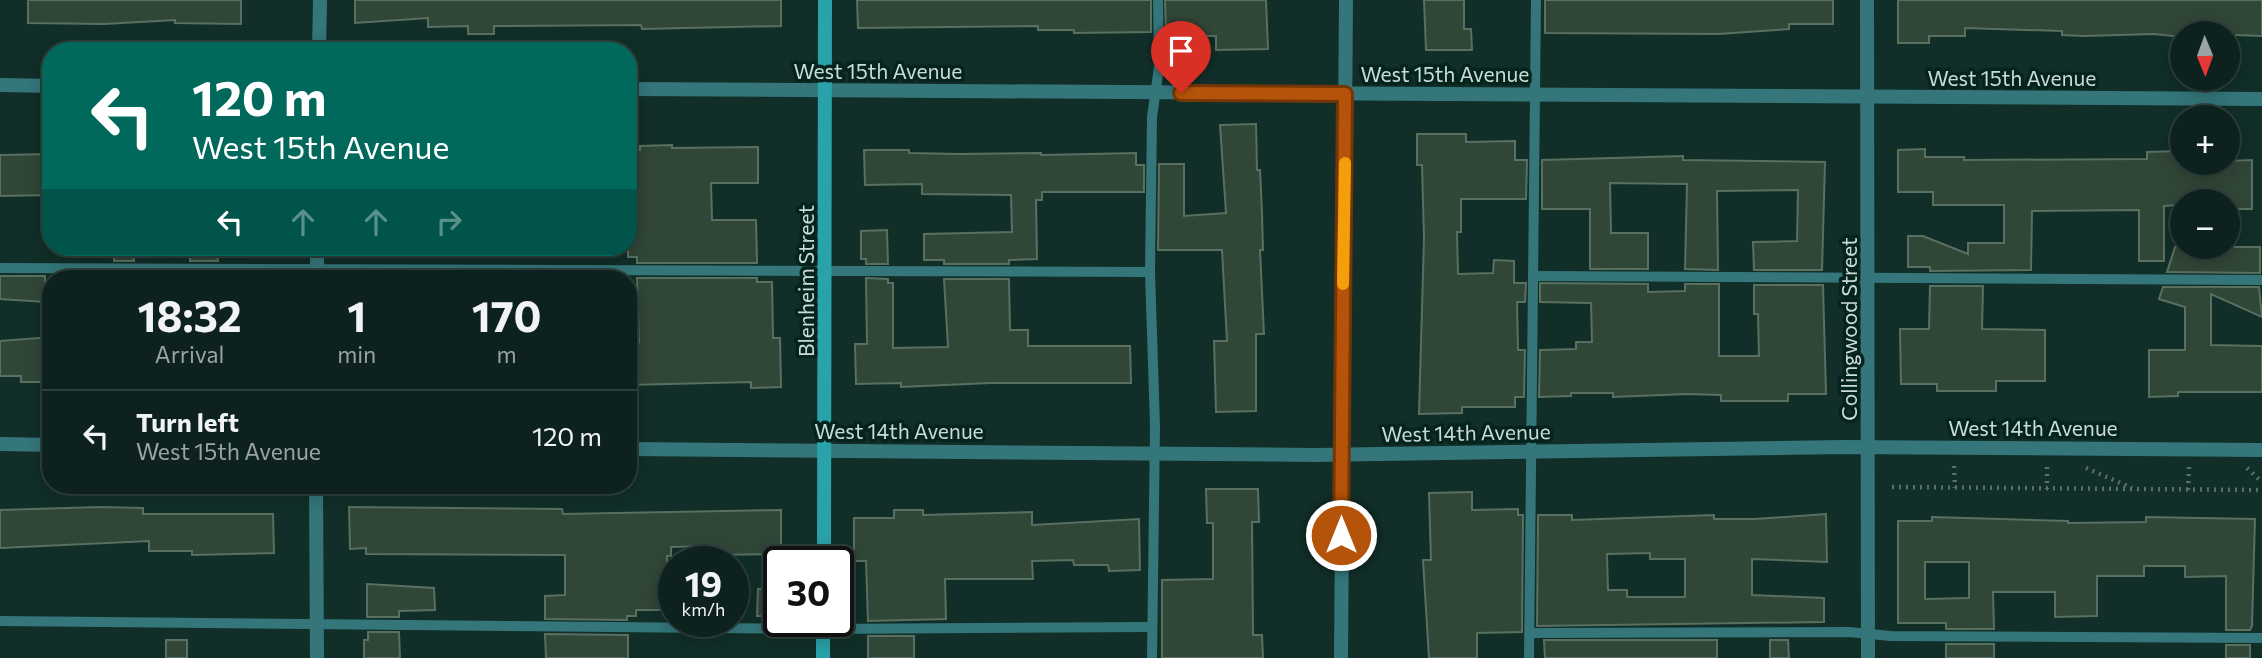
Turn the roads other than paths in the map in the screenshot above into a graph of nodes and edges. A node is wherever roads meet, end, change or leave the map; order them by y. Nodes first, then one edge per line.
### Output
1 (320, 0) edge
2 (825, 0) edge
3 (1158, 0) edge
4 (1346, 0) edge
5 (1536, 0) edge
6 (1867, 0) edge
7 (319, 42) edge
8 (0, 85) edge
9 (42, 86) edge
10 (637, 89) edge
11 (827, 91) junction
12 (1155, 92) junction
13 (1345, 94) junction
14 (1535, 95) junction
15 (1868, 97) junction
16 (2262, 99) edge
17 (0, 268) edge
18 (827, 269) junction
19 (127, 270) edge
20 (637, 270) edge
21 (1150, 272) junction
22 (1533, 276) junction
23 (1870, 277) junction
24 (2262, 280) edge
25 (0, 444) edge
26 (42, 445) edge
27 (1869, 447) junction
28 (637, 449) edge
29 (2262, 450) edge
30 (825, 451) junction
31 (1532, 452) junction
32 (1155, 453) junction
33 (1341, 454) junction
34 (316, 494) edge
35 (824, 546) edge
36 (0, 621) edge
37 (317, 623) junction
38 (763, 625) edge
39 (854, 625) edge
40 (1152, 627) junction
41 (1530, 633) junction
42 (1868, 635) junction
43 (823, 637) edge
44 (2262, 638) edge
45 (317, 658) edge
46 (823, 658) edge
47 (1152, 658) edge
48 (1341, 658) edge
49 (1529, 658) edge
50 (1868, 658) edge

1 - 7 street
2 - 11 street, Blenheim Street
3 - 12 lane
4 - 13 street
5 - 14 lane
6 - 15 street, Collingwood Street
8 - 9 street
10 - 11 street, West 15th Avenue
11 - 12 street, West 15th Avenue
11 - 18 street, Blenheim Street
12 - 13 street, West 15th Avenue
12 - 21 lane
13 - 14 street, West 15th Avenue
13 - 33 street
14 - 15 street, West 15th Avenue
14 - 22 lane
15 - 16 street, West 15th Avenue
15 - 23 street, Collingwood Street
17 - 19 lane
18 - 20 lane
18 - 21 lane
18 - 30 street, Blenheim Street
21 - 32 lane
22 - 23 lane
22 - 31 lane
23 - 24 lane
23 - 27 street, Collingwood Street
25 - 26 street
27 - 29 street, West 14th Avenue
27 - 31 street, West 14th Avenue
27 - 42 street, Collingwood Street
28 - 30 street, West 14th Avenue
30 - 32 street, West 14th Avenue
30 - 35 street, Blenheim Street
31 - 33 street, West 14th Avenue
31 - 41 lane
32 - 33 street, West 14th Avenue
32 - 40 lane
33 - 48 street
34 - 37 street
36 - 37 lane
37 - 38 lane
37 - 45 street
39 - 40 lane
40 - 47 lane
41 - 42 lane
41 - 49 lane
42 - 44 lane
42 - 50 street, Collingwood Street
43 - 46 street

